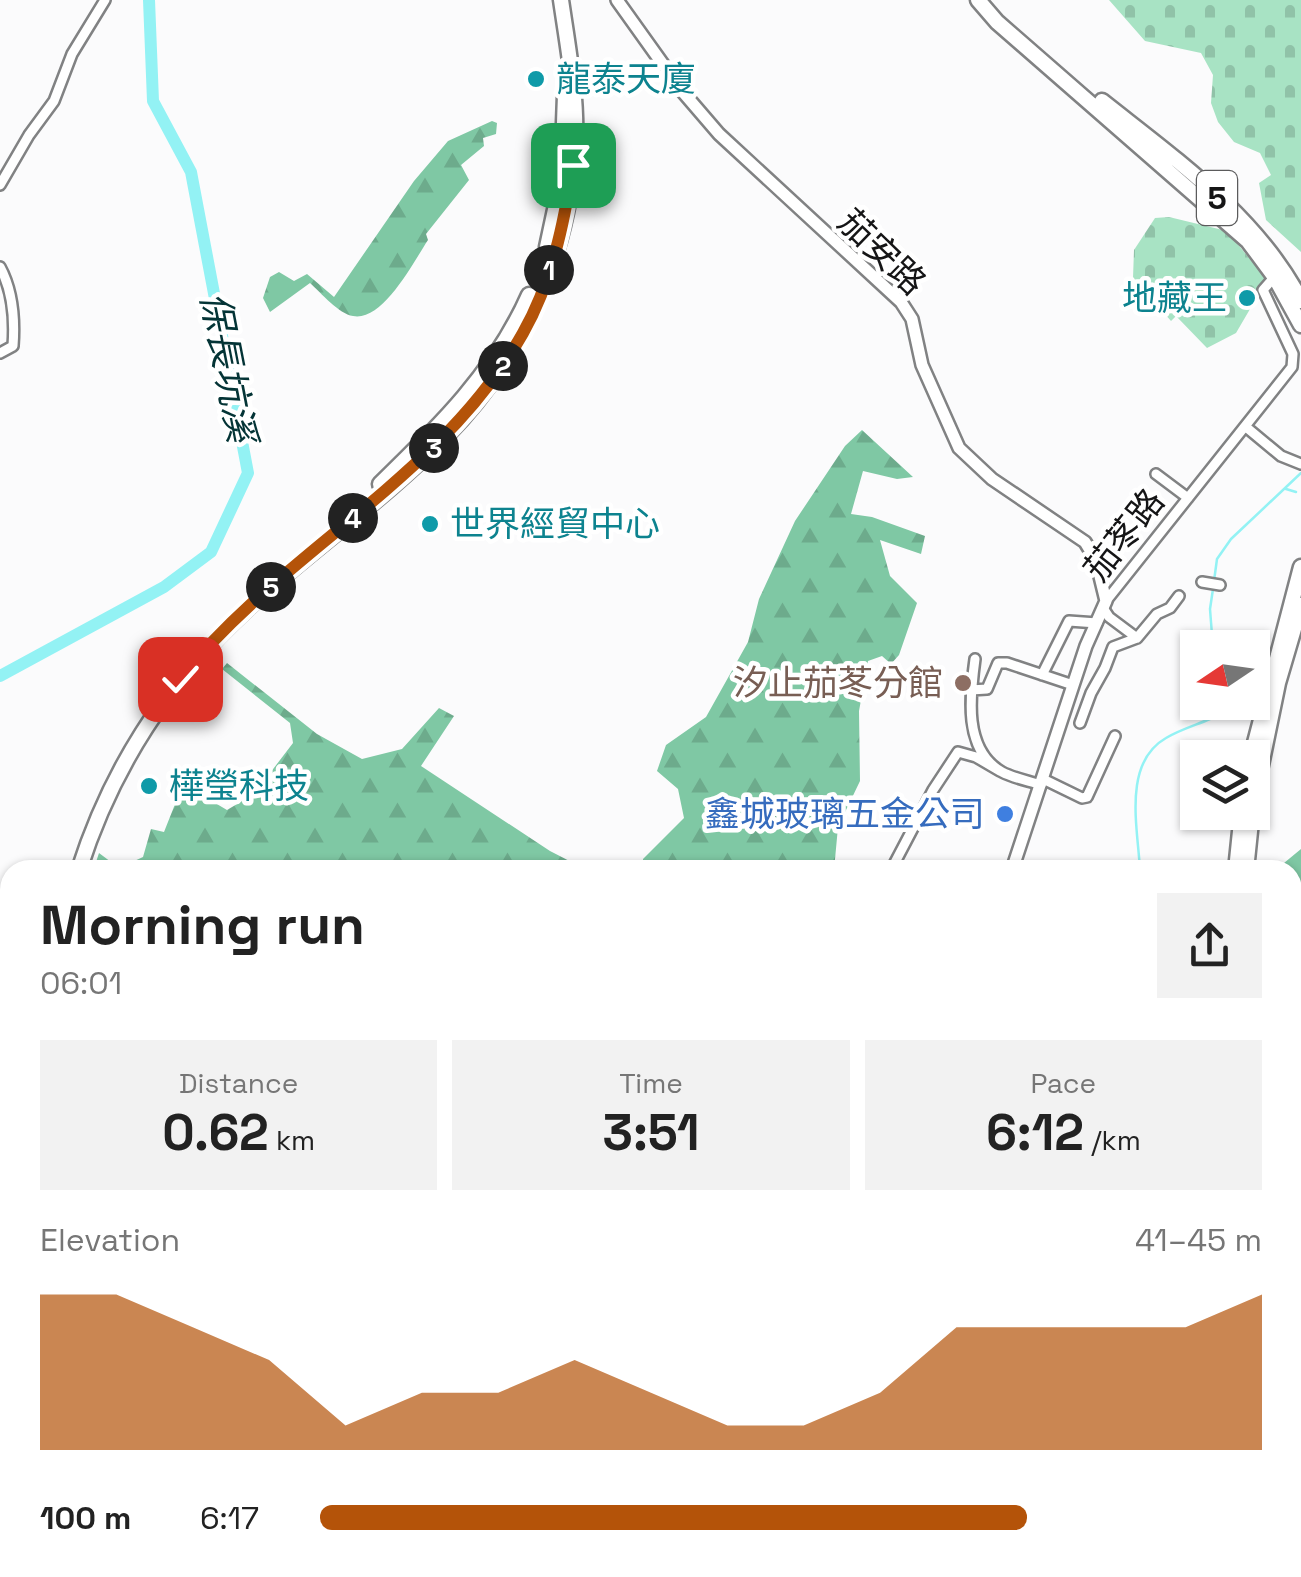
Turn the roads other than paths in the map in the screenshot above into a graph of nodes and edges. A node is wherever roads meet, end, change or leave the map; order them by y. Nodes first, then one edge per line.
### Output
1 (105, 0) edge
2 (552, 0) edge
3 (561, 0) edge
4 (617, 0) edge
5 (978, 0) edge
6 (990, 0) edge
7 (1140, 138) junction
8 (0, 185) edge
9 (0, 267) edge
10 (1279, 273) junction
11 (1288, 289) junction
12 (1301, 301) edge
13 (1301, 325) edge
14 (0, 353) edge
15 (1246, 427) junction
16 (1300, 463) edge
17 (1156, 474) dead end
18 (1188, 498) junction
19 (1301, 567) edge
20 (1202, 582) dead end
21 (1220, 585) dead end
22 (1180, 596) dead end
23 (1105, 604) junction
24 (1301, 605) edge
25 (1097, 623) junction
26 (1137, 638) junction
27 (975, 659) dead end
28 (1042, 675) junction
29 (1073, 685) junction
30 (971, 690) junction
31 (1080, 723) dead end
32 (1115, 736) dead end
33 (1260, 740) edge
34 (1261, 740) edge
35 (1000, 772) junction
36 (1042, 782) junction
37 (1240, 830) edge
38 (1250, 830) edge
39 (78, 860) edge
40 (80, 860) edge
41 (897, 860) edge
42 (1015, 860) edge
43 (1237, 860) edge
44 (1247, 860) edge

1 - 8 street
2 - 39 main road
3 - 40 main road
4 - 23 street, 茄安路
5 - 7 main road, 5
6 - 7 main road, 5
7 - 10 main road, 5
9 - 14 street
10 - 11 main road, 5
10 - 15 street, 茄苳路
11 - 12 main road, 5
11 - 13 main road, 5
15 - 16 street
15 - 18 street, 茄苳路
17 - 18 street
18 - 23 street, 茄苳路
19 - 33 main road
20 - 21 street
22 - 26 street
23 - 25 street, 茄苳路
23 - 26 street
24 - 34 main road
25 - 28 street
25 - 29 street, 茄苳路
26 - 31 street
27 - 30 street
28 - 29 street
28 - 30 street
29 - 36 street, 茄苳路
30 - 35 street
32 - 36 street
35 - 36 street
35 - 41 street
36 - 42 street, 茄苳路
37 - 43 main road
38 - 44 main road

